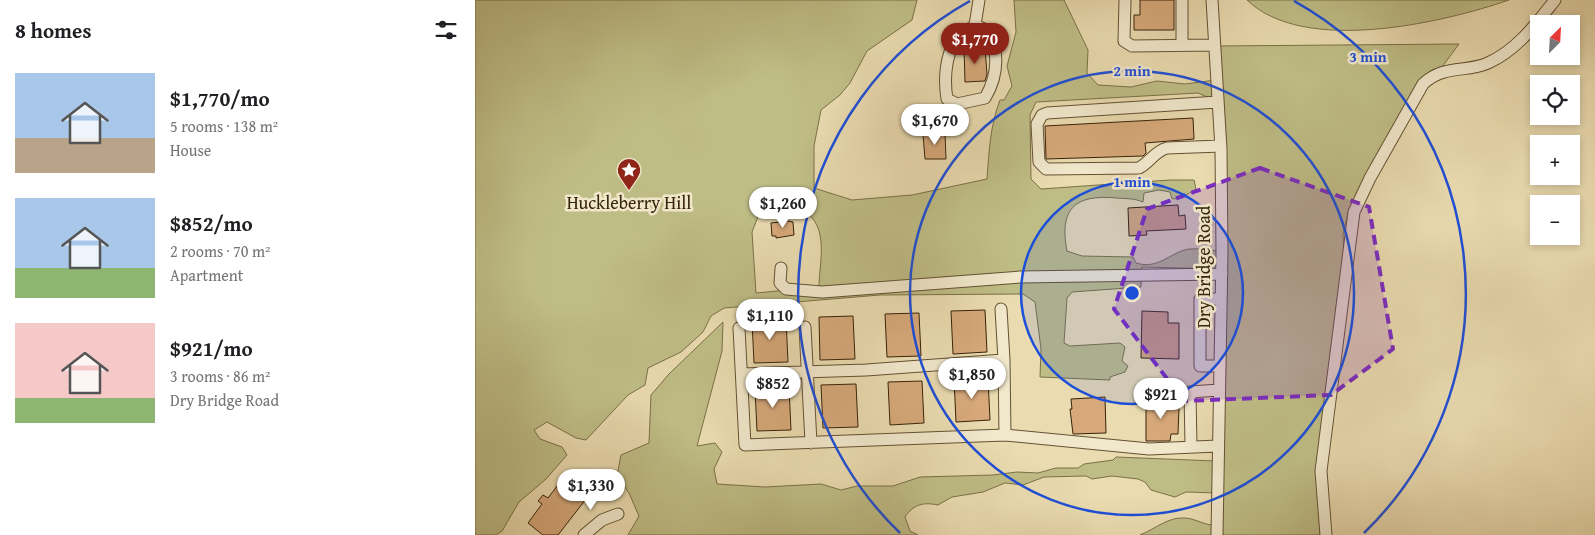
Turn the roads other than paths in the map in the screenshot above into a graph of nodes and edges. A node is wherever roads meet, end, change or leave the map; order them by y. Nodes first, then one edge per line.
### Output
1 (979, 0) edge
2 (1125, 0) edge
3 (1182, 0) edge
4 (1212, 0) edge
5 (1555, 0) edge
6 (975, 25) junction
7 (1185, 45) junction
8 (1213, 45) junction
9 (1218, 102) junction
10 (1221, 146) junction
11 (781, 268) dead end
12 (1222, 274) junction
13 (1221, 299) junction
14 (1001, 309) dead end
15 (739, 328) dead end
16 (805, 328) dead end
17 (1004, 360) junction
18 (1220, 366) junction
19 (808, 372) junction
20 (742, 374) junction
21 (1219, 390) junction
22 (1005, 435) junction
23 (811, 443) junction
24 (1191, 446) junction
25 (1218, 446) junction
26 (618, 514) dead end
27 (584, 535) edge
28 (1217, 535) edge
29 (1326, 535) edge

1 - 6 street
2 - 7 street
3 - 7 street
4 - 8 street, Dry Bridge Road
5 - 29 street
6 - 6 street
7 - 8 street
8 - 9 street, Dry Bridge Road
9 - 10 street, Dry Bridge Road
9 - 10 street
10 - 12 street, Dry Bridge Road
11 - 12 street
12 - 13 street, Dry Bridge Road
13 - 18 street, Dry Bridge Road
13 - 18 street
14 - 17 street
15 - 20 street
16 - 19 street
17 - 19 street
17 - 22 street
18 - 21 street, Dry Bridge Road
19 - 20 street
19 - 23 street
20 - 23 street
21 - 24 street
21 - 25 street, Dry Bridge Road
22 - 23 street
22 - 24 street
24 - 25 street
25 - 28 street, Dry Bridge Road
26 - 27 street

